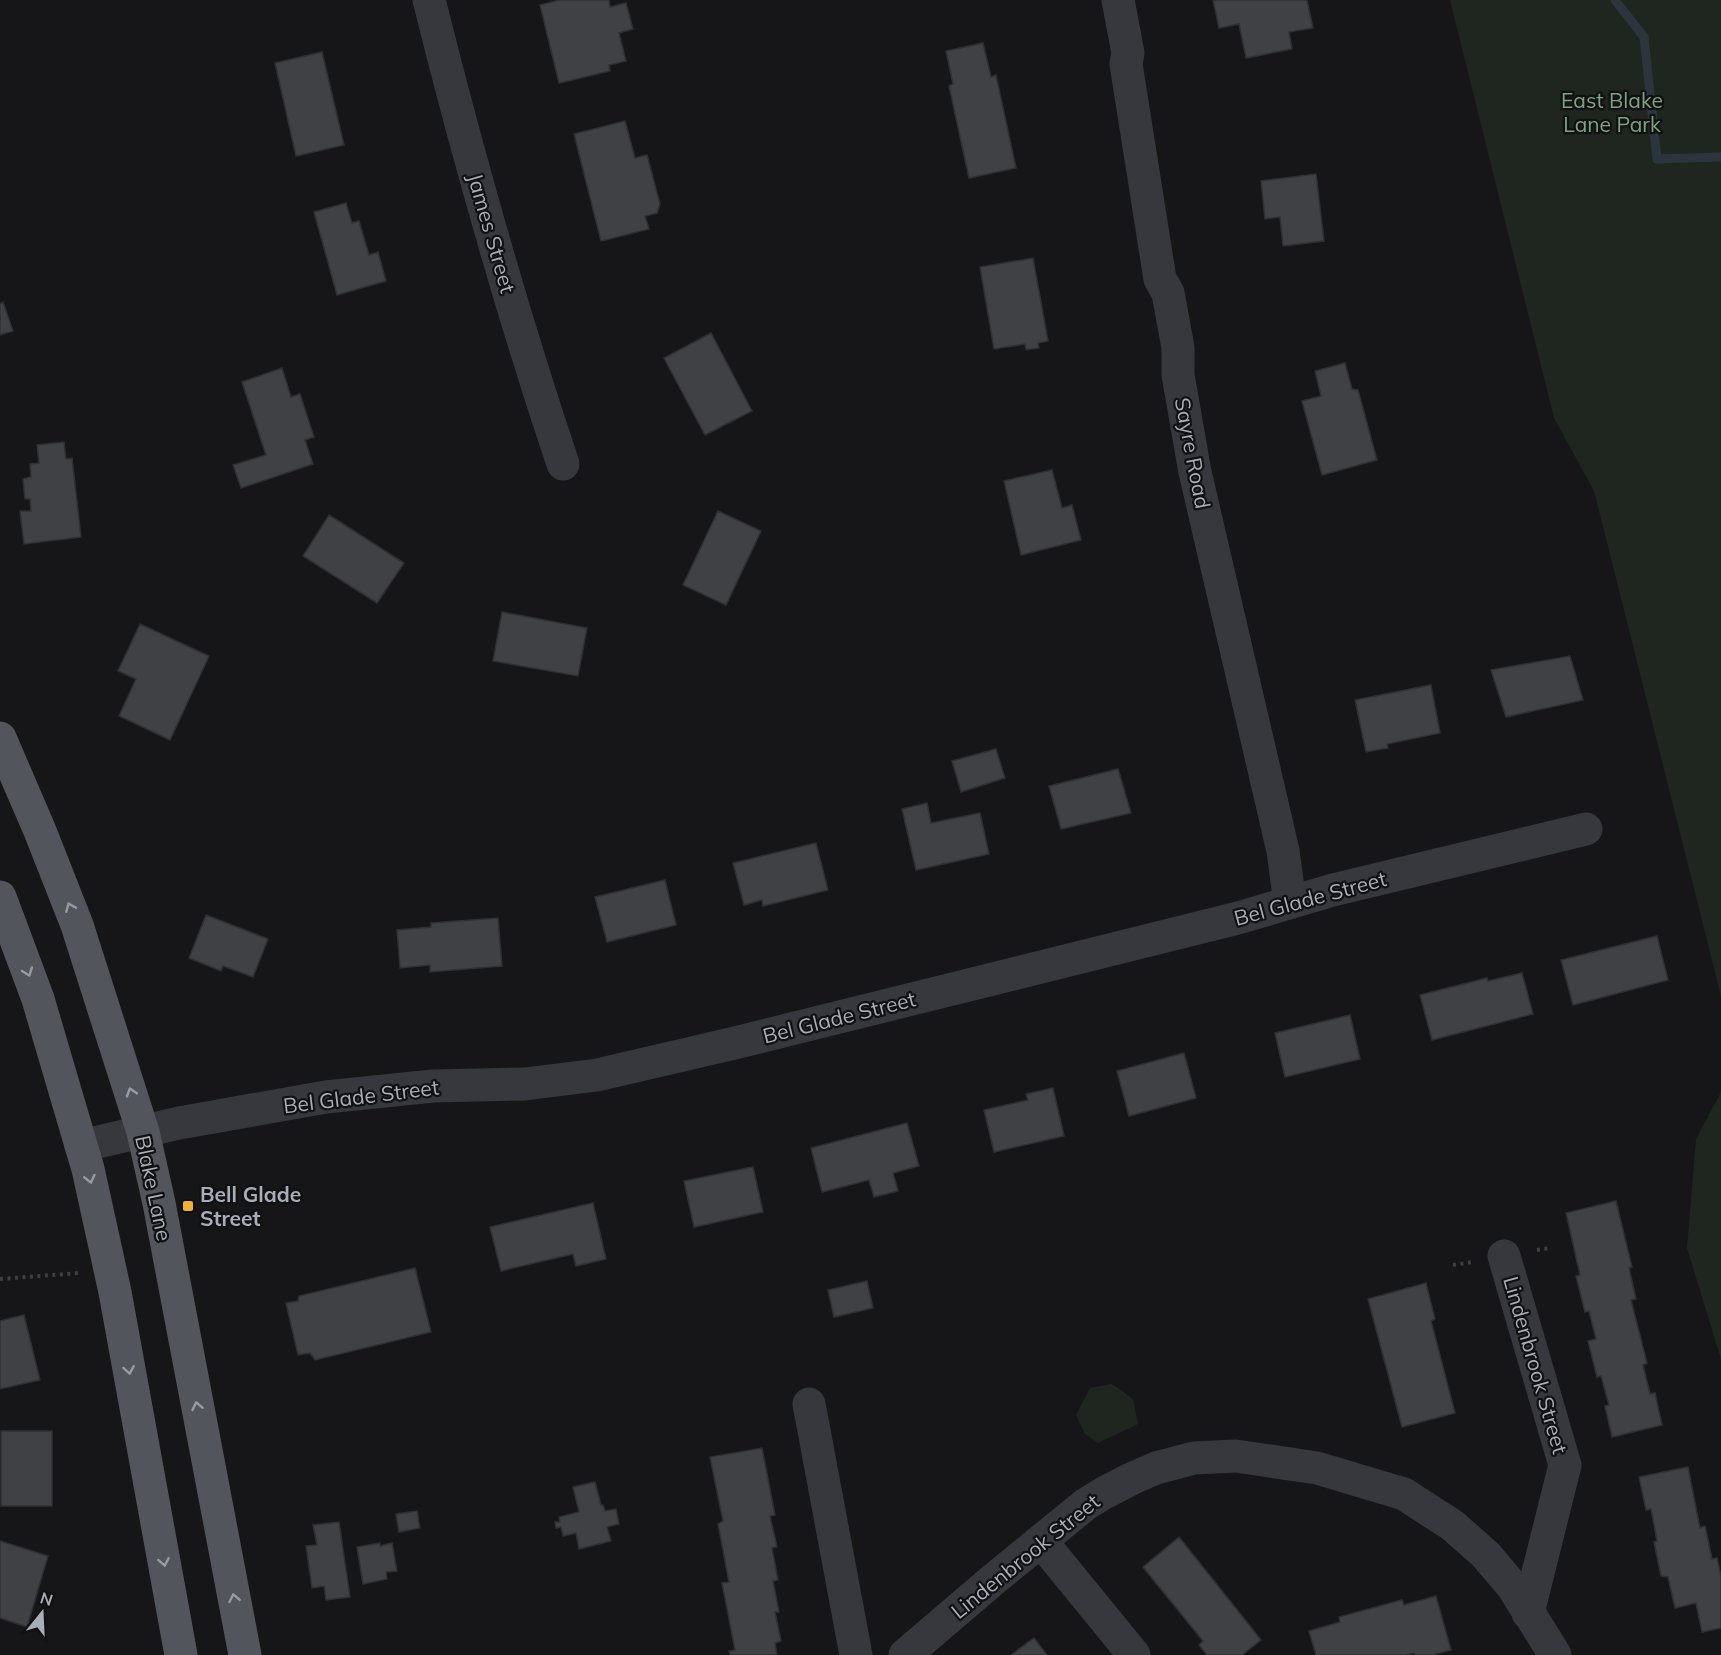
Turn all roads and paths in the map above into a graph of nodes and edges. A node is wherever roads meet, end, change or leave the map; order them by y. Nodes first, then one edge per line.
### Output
1 (429, 0) edge
2 (1118, 0) edge
3 (564, 464) dead end
4 (0, 738) edge
5 (1586, 829) dead end
6 (0, 897) edge
7 (1290, 903) junction
8 (143, 1131) junction
9 (81, 1146) junction
10 (1504, 1256) dead end
11 (79, 1273) dead end
12 (0, 1279) edge
13 (809, 1404) dead end
14 (1041, 1540) junction
15 (1528, 1613) junction
16 (181, 1655) edge
17 (244, 1655) edge
18 (856, 1655) edge
19 (905, 1655) edge
20 (1134, 1655) edge
21 (1555, 1655) edge

1 - 3 street, James Street
2 - 7 street, Sayre Road
8 -> 4 main road, Blake Lane
5 - 7 street, Bel Glade Street
6 -> 9 main road
7 - 8 street, Bel Glade Street
8 - 9 street, Bel Glade Street
17 -> 8 main road, Blake Lane
9 -> 16 main road
10 - 15 street, Lindenbrook Street
11 - 12 path
13 - 18 street
14 - 15 street, Lindenbrook Street
14 - 19 street, Lindenbrook Street
14 - 20 street
15 - 21 street, Lindenbrook Street

